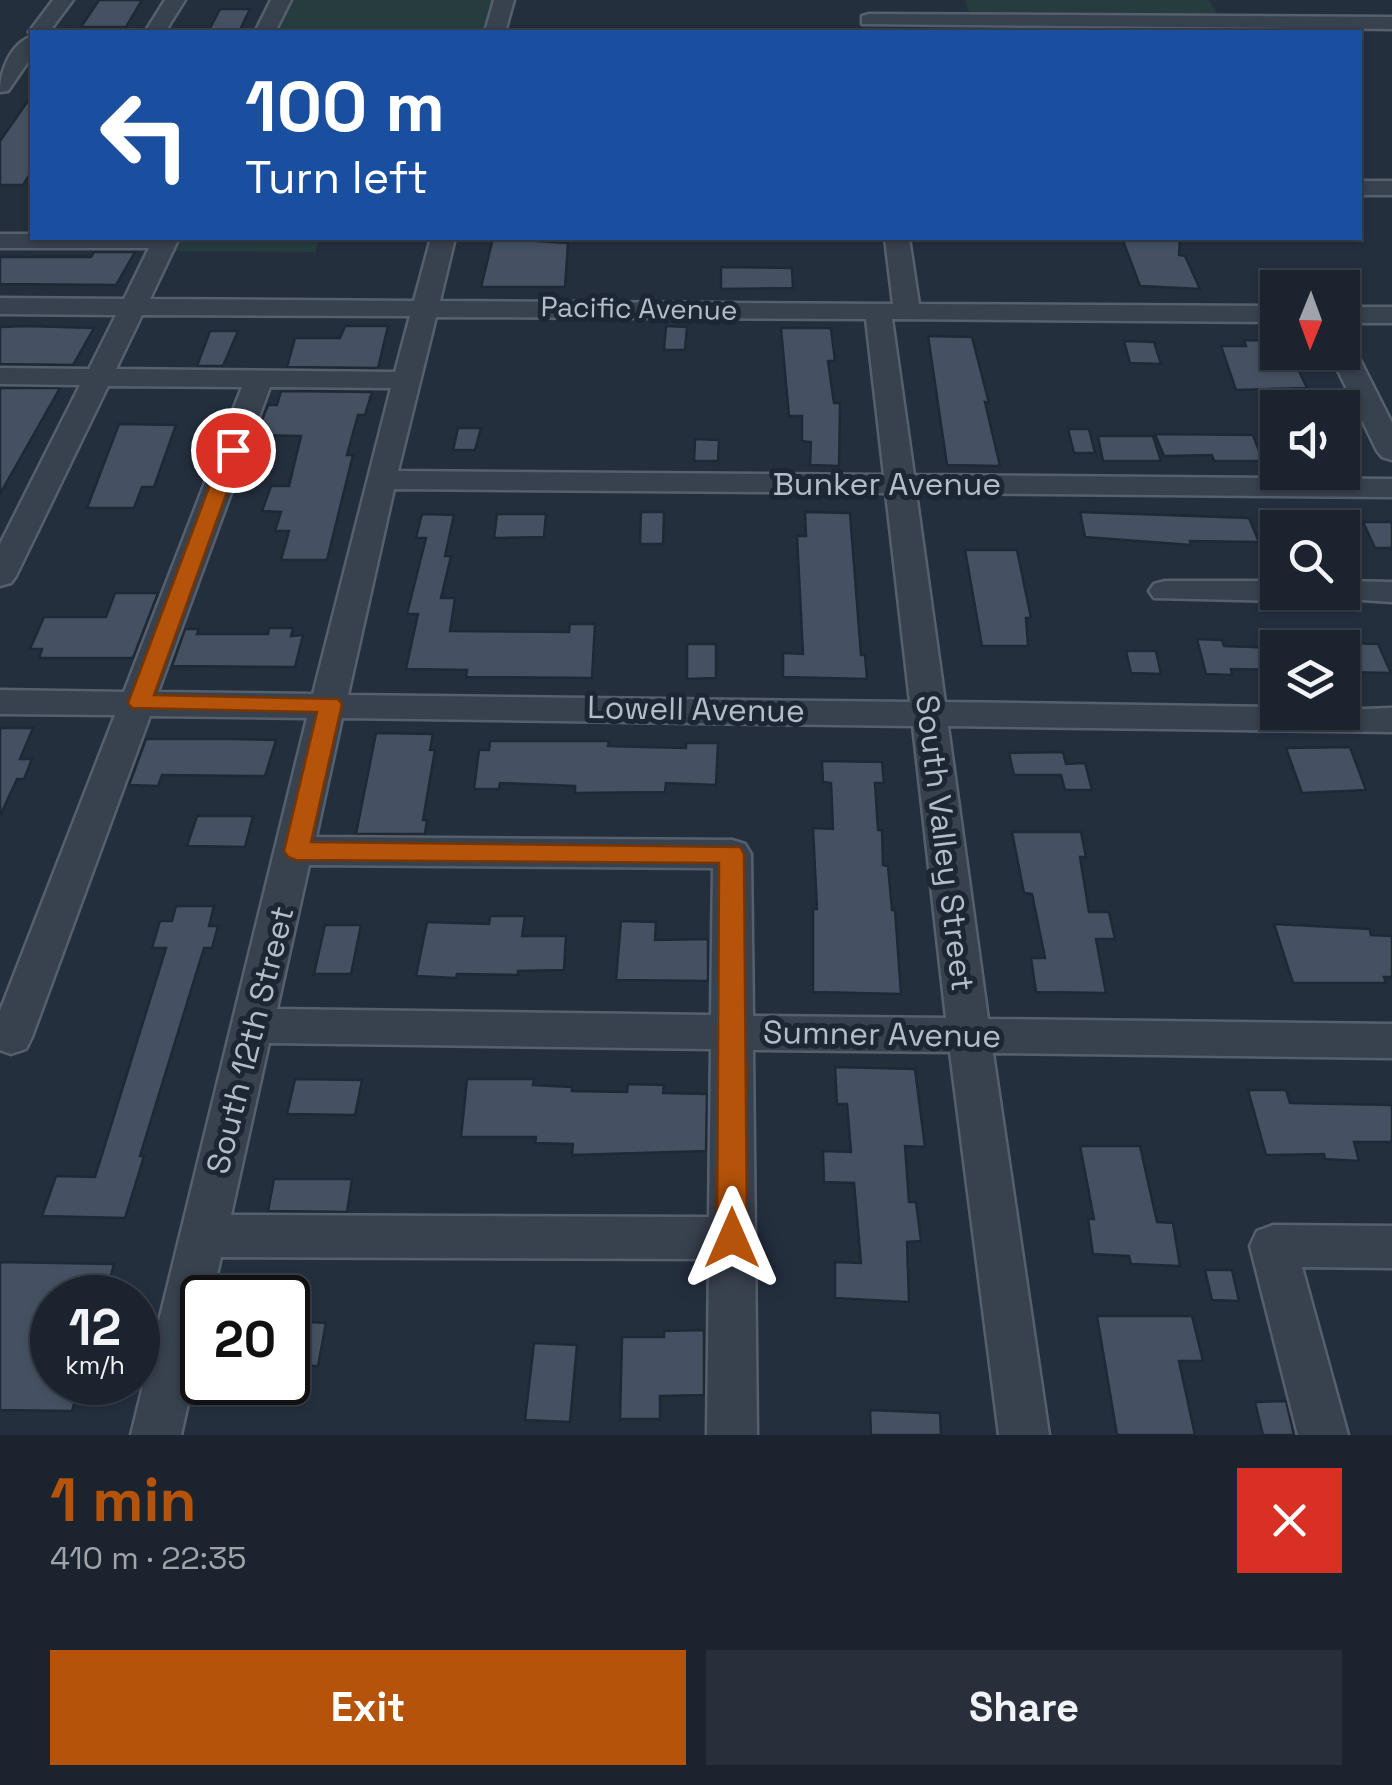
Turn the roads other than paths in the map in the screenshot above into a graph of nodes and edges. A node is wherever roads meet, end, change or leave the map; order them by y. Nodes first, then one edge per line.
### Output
1 (63, 0) edge
2 (174, 0) edge
3 (280, 0) edge
4 (504, 0) edge
5 (1378, 0) edge
6 (868, 18) edge
7 (1392, 20) edge
8 (40, 30) edge
9 (156, 30) edge
10 (266, 30) edge
11 (496, 30) edge
12 (30, 45) edge
13 (0, 86) edge
14 (1362, 188) edge
15 (1392, 188) edge
16 (30, 238) edge
17 (166, 240) edge
18 (442, 240) edge
19 (897, 240) edge
20 (0, 241) edge
21 (0, 306) edge
22 (134, 306) junction
23 (426, 306) junction
24 (892, 310) junction
25 (1260, 314) edge
26 (1360, 315) edge
27 (1392, 315) edge
28 (1351, 370) edge
29 (0, 376) edge
30 (99, 377) junction
31 (260, 378) junction
32 (407, 380) junction
33 (1392, 451) edge
34 (382, 480) junction
35 (901, 484) junction
36 (1392, 488) edge
37 (0, 576) edge
38 (1165, 591) dead end
39 (1260, 591) edge
40 (1360, 592) edge
41 (1392, 592) edge
42 (0, 702) edge
43 (140, 703) junction
44 (330, 704) junction
45 (929, 712) junction
46 (1392, 720) edge
47 (296, 851) junction
48 (252, 1026) junction
49 (732, 1032) junction
50 (969, 1035) junction
51 (11, 1037) dead end
52 (1392, 1041) edge
53 (203, 1236) junction
54 (732, 1238) junction
55 (1392, 1247) edge
56 (156, 1435) edge
57 (732, 1435) edge
58 (1024, 1435) edge
59 (1323, 1435) edge

1 - 8 street
2 - 9 street
3 - 10 street
4 - 11 street
5 - 7 street
6 - 7 street
12 - 13 street
14 - 15 street
16 - 20 street
17 - 22 street
18 - 23 street, South 12th Street
19 - 24 street, South Valley Street
21 - 22 street, Pacific Avenue
22 - 23 street, Pacific Avenue
22 - 30 street
23 - 24 street, Pacific Avenue
23 - 32 street, South 12th Street
24 - 25 street, Pacific Avenue
24 - 35 street, South Valley Street
26 - 27 street
28 - 33 street
29 - 30 street
30 - 31 street
30 - 37 street
31 - 32 street
31 - 43 street
32 - 34 street, South 12th Street
34 - 35 street, Bunker Avenue
34 - 44 street, South 12th Street
35 - 36 street, Bunker Avenue
35 - 45 street, South Valley Street
38 - 39 street
40 - 41 street
42 - 43 street, Lowell Avenue
43 - 44 street, Lowell Avenue
43 - 51 street
44 - 45 street, Lowell Avenue
44 - 47 street, South 12th Street
45 - 46 street, Lowell Avenue
45 - 50 street, South Valley Street
47 - 48 street, South 12th Street
47 - 49 street
48 - 49 street, Sumner Avenue
48 - 53 street, South 12th Street
49 - 50 street, Sumner Avenue
49 - 54 street
50 - 52 street, Sumner Avenue
50 - 58 street, South Valley Street
53 - 54 street
53 - 56 street, South 12th Street
54 - 57 street
55 - 59 street

